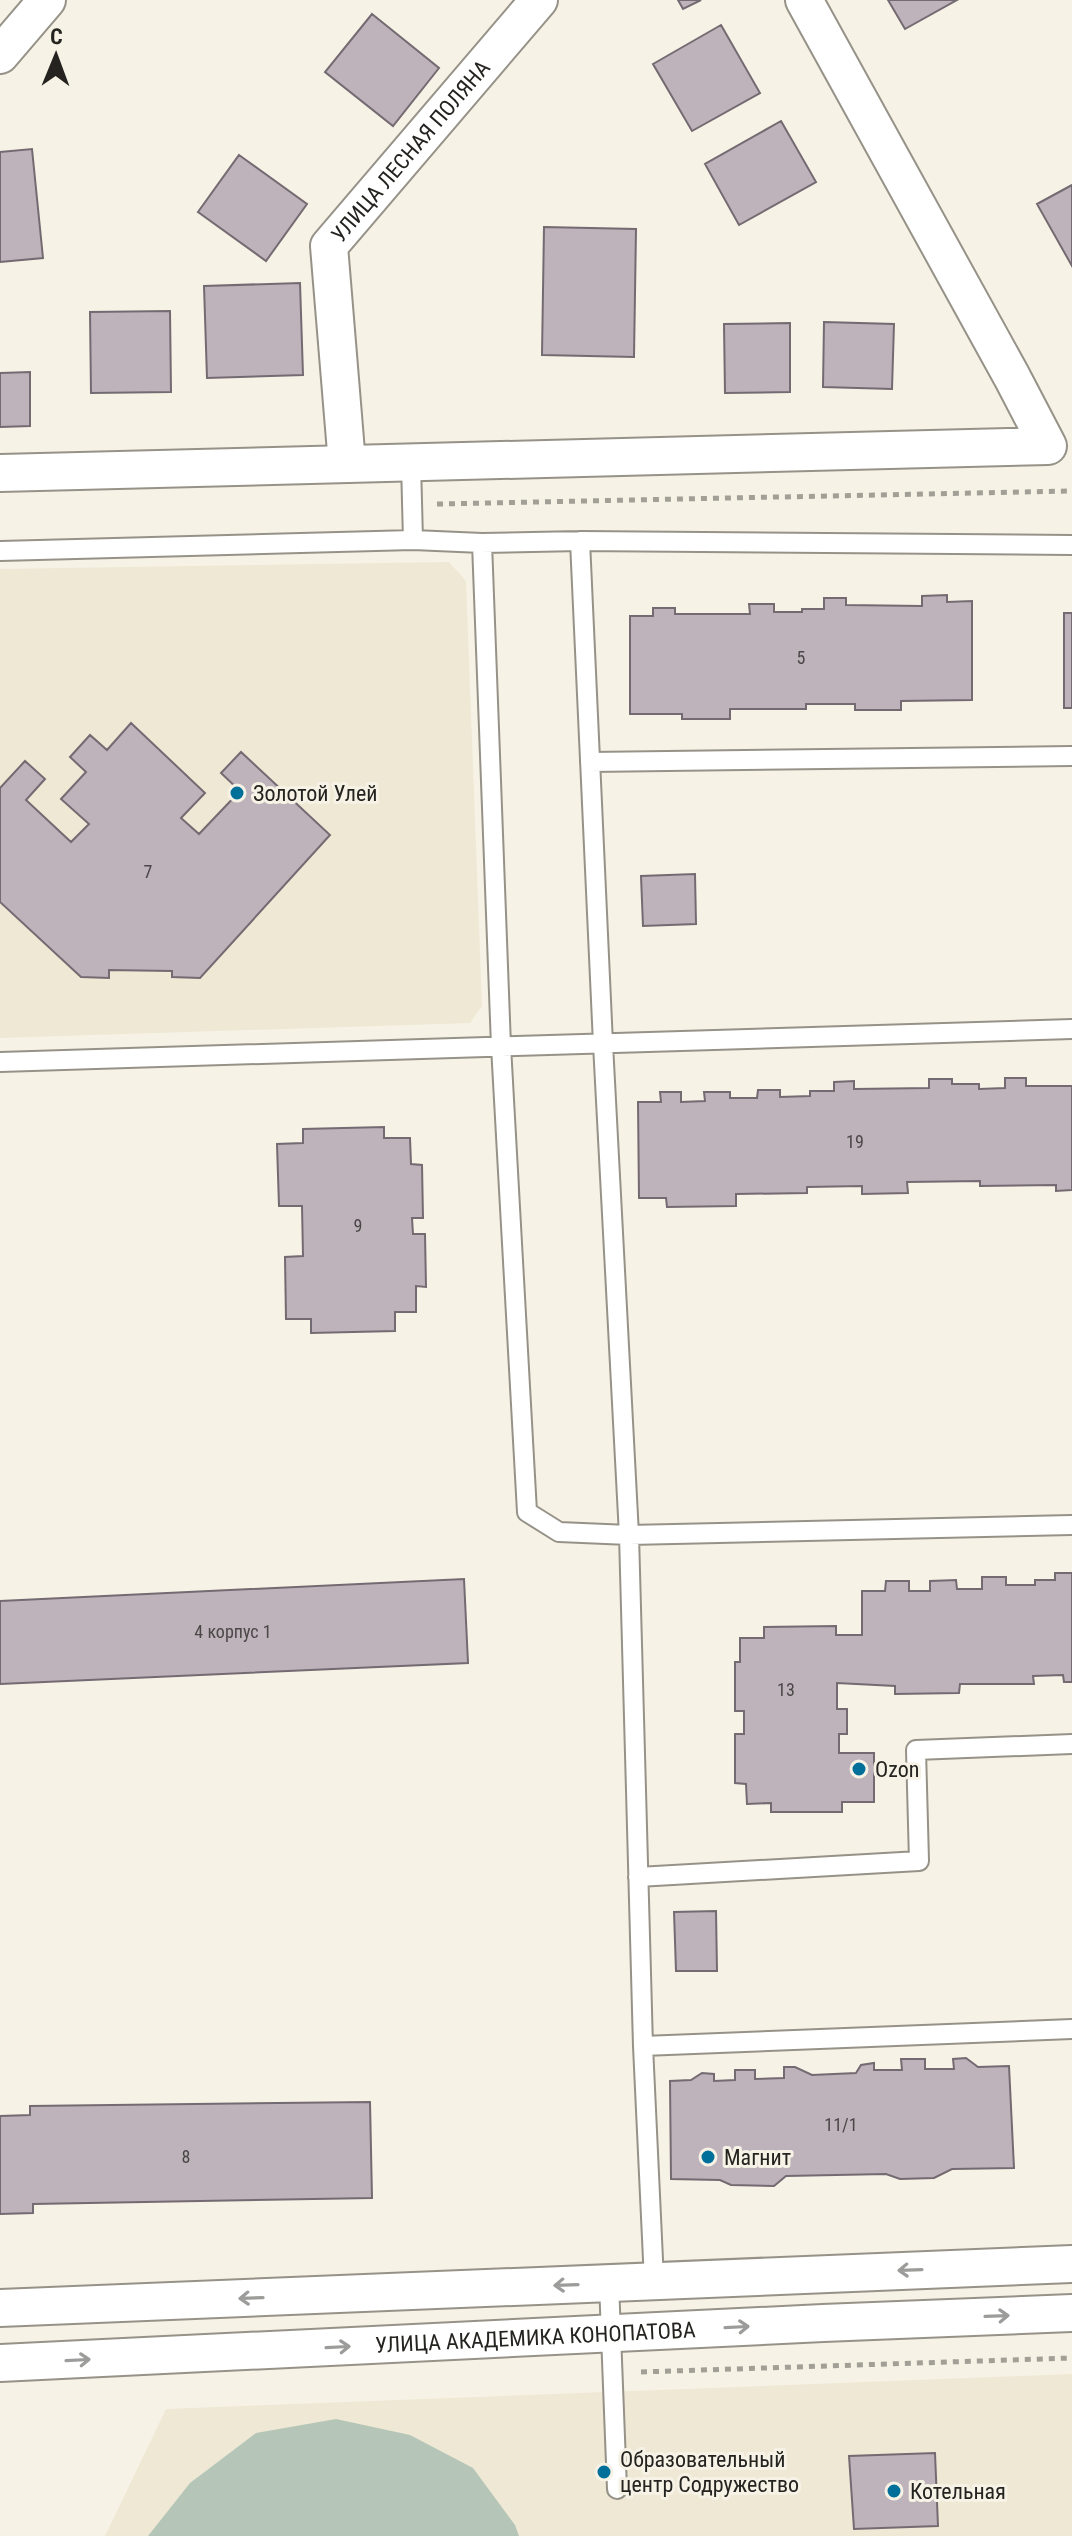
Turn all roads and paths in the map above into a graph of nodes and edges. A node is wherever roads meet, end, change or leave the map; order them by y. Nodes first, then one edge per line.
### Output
1 (47, 0) edge
2 (539, 0) edge
3 (804, 0) edge
4 (0, 55) edge
5 (411, 463) junction
6 (347, 464) junction
7 (0, 473) edge
8 (1072, 491) edge
9 (412, 505) junction
10 (413, 540) junction
11 (580, 541) junction
12 (482, 543) junction
13 (1072, 545) edge
14 (0, 551) edge
15 (1072, 756) edge
16 (590, 762) junction
17 (1072, 1029) edge
18 (603, 1044) junction
19 (501, 1046) junction
20 (0, 1062) edge
21 (1072, 1525) edge
22 (629, 1535) junction
23 (1072, 1744) edge
24 (638, 1877) junction
25 (1072, 2029) edge
26 (643, 2046) junction
27 (1072, 2264) edge
28 (654, 2281) junction
29 (609, 2283) junction
30 (0, 2308) edge
31 (1072, 2313) edge
32 (610, 2333) junction
33 (0, 2363) edge
34 (617, 2489) dead end

1 - 4 street
2 - 6 street, УЛИЦА ЛЕСНАЯ ПОЛЯНА
3 - 5 street
5 - 6 street
5 - 9 lane
6 - 7 street
8 - 9 path
9 - 10 lane
10 - 12 lane
10 - 14 lane
11 - 12 lane
11 - 13 lane
11 - 16 lane
12 - 19 lane
15 - 16 lane
16 - 18 lane
17 - 18 lane
18 - 19 lane
18 - 22 lane
19 - 20 lane
19 - 22 lane
21 - 22 lane
22 - 24 lane
23 - 24 lane
24 - 26 lane
25 - 26 lane
26 - 28 lane
27 -> 28 street
28 - 29 street
29 -> 30 street
29 - 32 lane
32 -> 31 street, УЛИЦА АКАДЕМИКА КОНОПАТОВА
33 -> 32 street, УЛИЦА АКАДЕМИКА КОНОПАТОВА
32 - 34 lane

